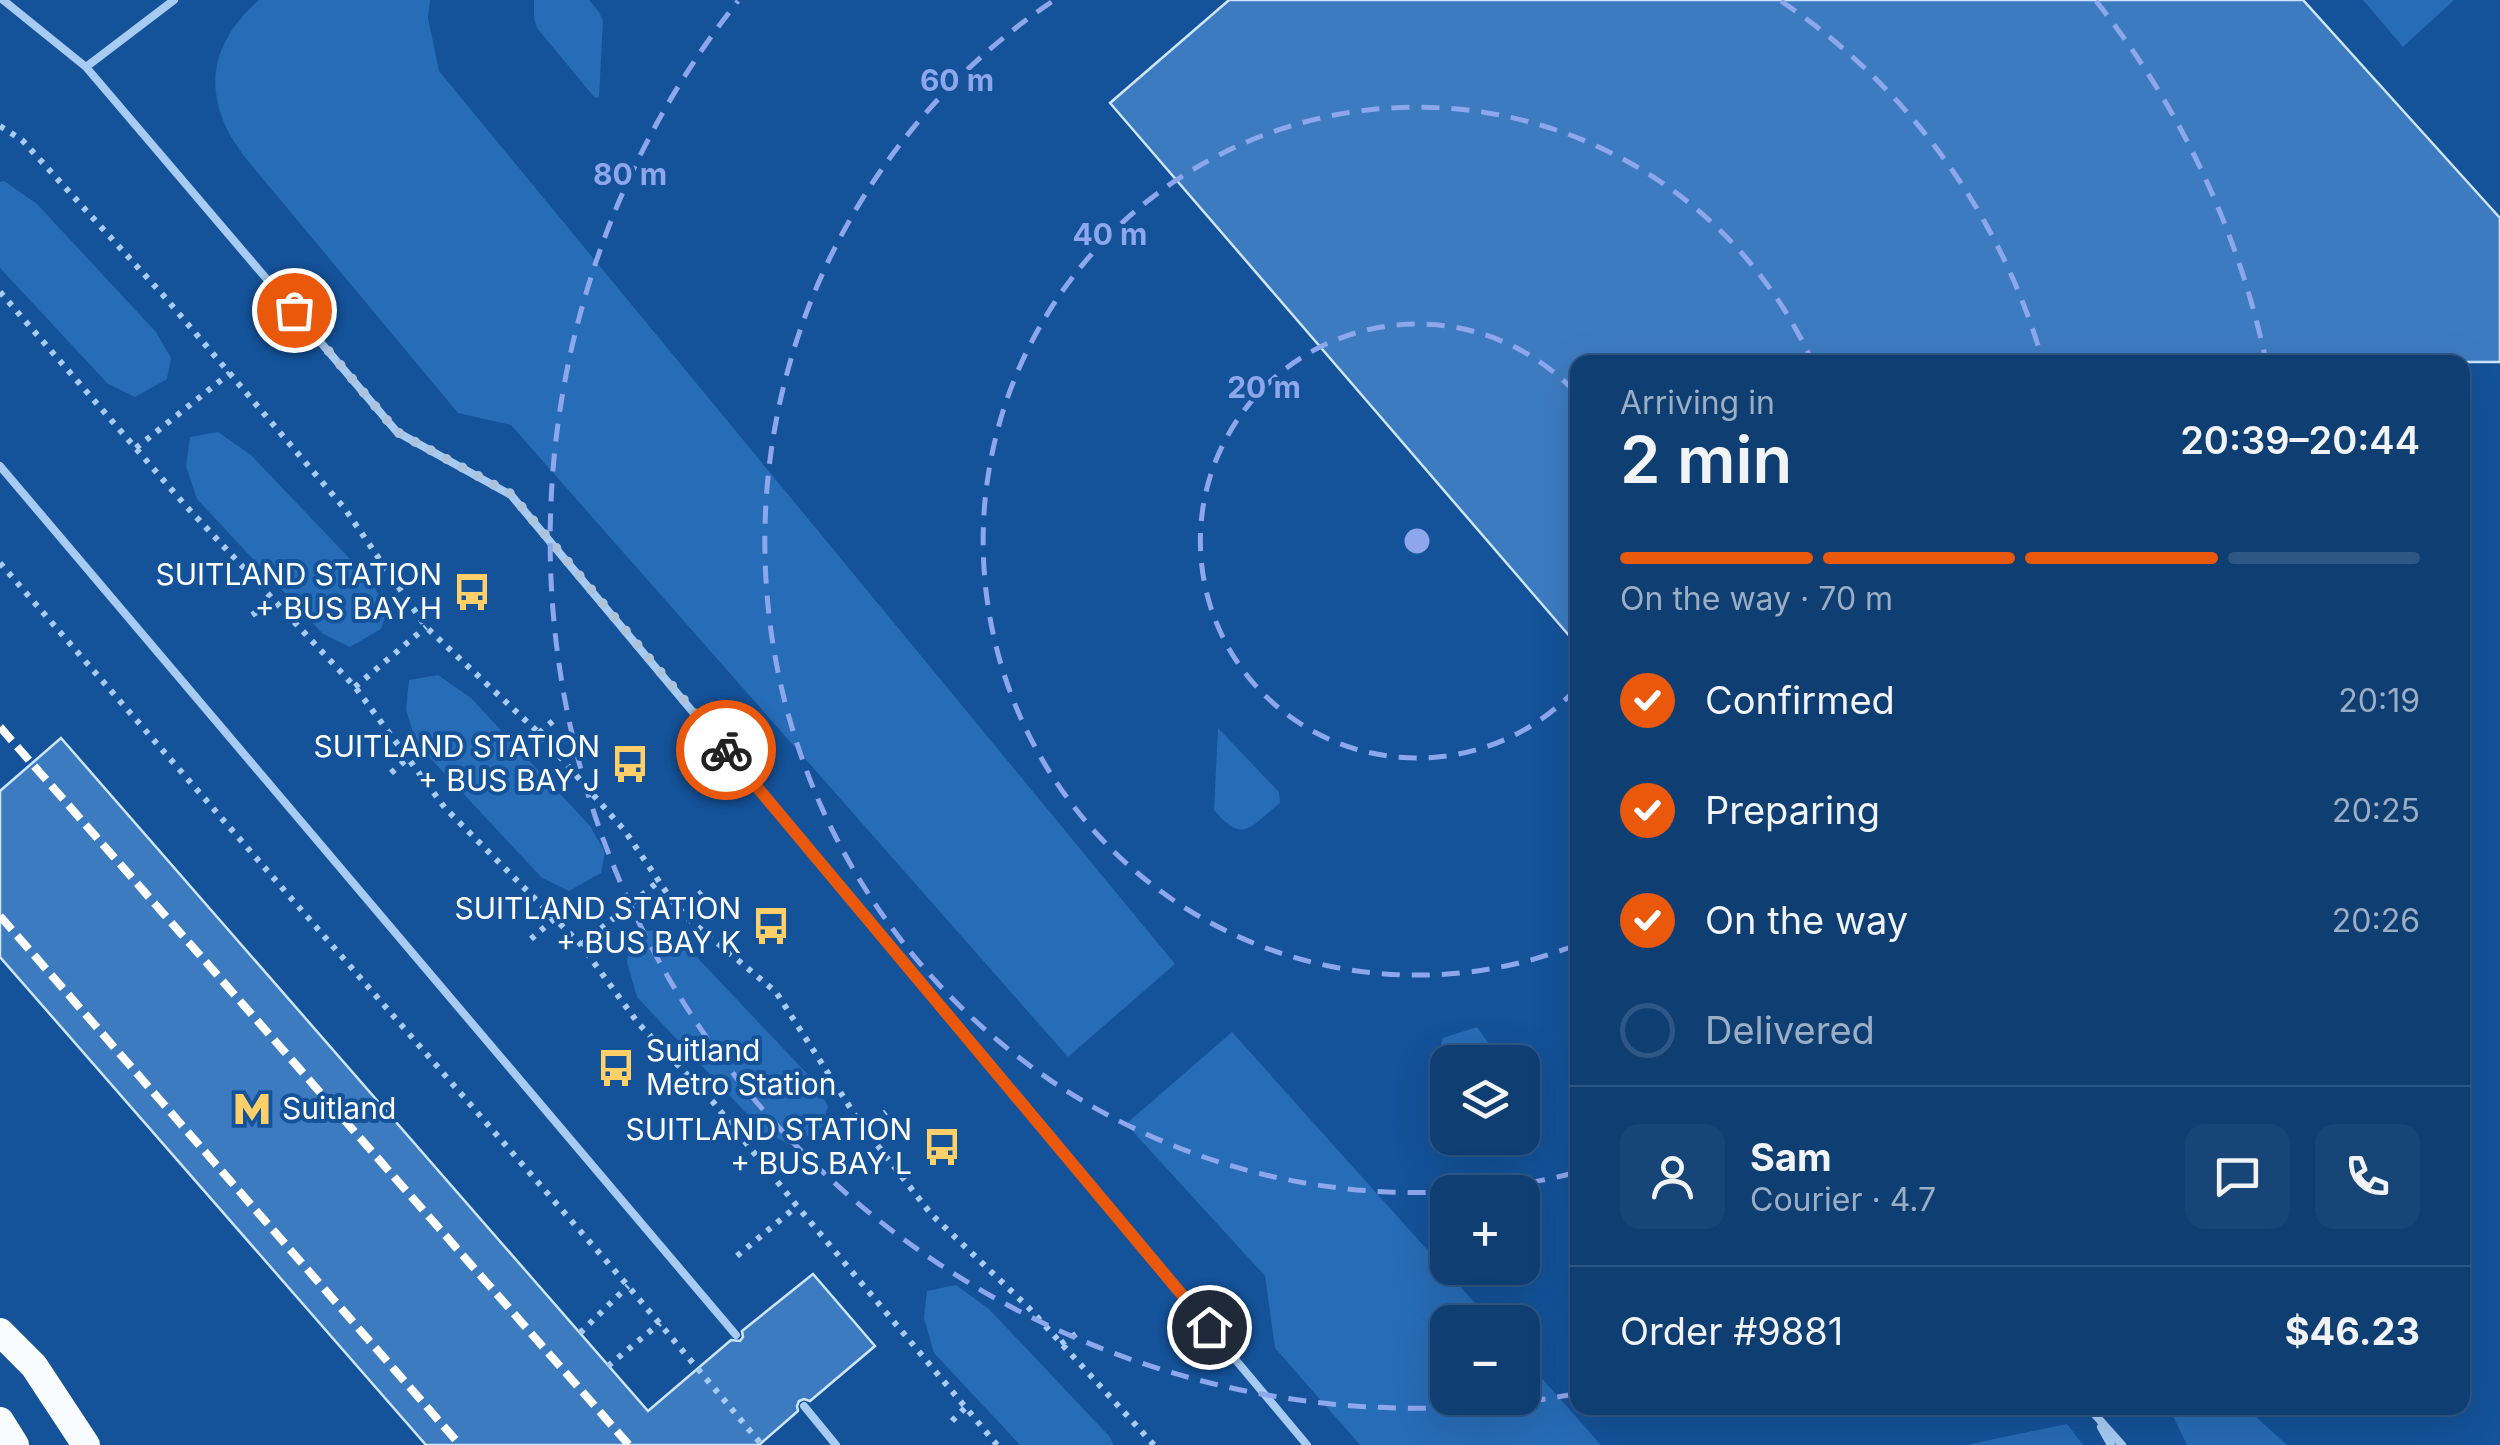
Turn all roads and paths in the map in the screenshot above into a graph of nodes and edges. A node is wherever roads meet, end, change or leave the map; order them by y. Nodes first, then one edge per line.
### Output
1 (2, 0) edge
2 (174, 0) edge
3 (86, 67) junction
4 (0, 126) edge
5 (0, 292) edge
6 (230, 373) junction
7 (136, 448) junction
8 (0, 466) edge
9 (410, 560) dead end
10 (0, 563) edge
11 (389, 573) junction
12 (273, 602) junction
13 (252, 615) dead end
14 (426, 627) junction
15 (355, 687) junction
16 (553, 721) dead end
17 (538, 733) junction
18 (408, 758) junction
19 (391, 773) dead end
20 (659, 881) junction
21 (702, 892) dead end
22 (679, 911) junction
23 (556, 918) junction
24 (531, 939) dead end
25 (581, 945) junction
26 (886, 1112) dead end
27 (484, 1121) junction
28 (477, 1128) dead end
29 (864, 1129) junction
30 (796, 1206) junction
31 (737, 1256) dead end
32 (628, 1286) junction
33 (660, 1323) junction
34 (1082, 1330) dead end
35 (0, 1332) edge
36 (580, 1333) dead end
37 (736, 1335) dead end
38 (1061, 1344) junction
39 (608, 1366) dead end
40 (804, 1406) dead end
41 (966, 1408) junction
42 (2095, 1415) edge
43 (2097, 1418) junction
44 (952, 1421) dead end
45 (0, 1422) edge
46 (15, 1445) edge
47 (86, 1445) edge
48 (762, 1445) edge
49 (836, 1445) edge
50 (997, 1445) edge
51 (1154, 1445) edge
52 (1307, 1445) edge
53 (2111, 1445) edge
54 (2122, 1445) edge

1 - 3 lane
2 - 3 lane
3 - 52 lane
4 - 6 path
5 - 7 path
6 - 7 path
6 - 11 path
7 - 12 path
8 - 37 lane
9 - 11 path
10 - 27 path
11 - 14 path
12 - 13 path
12 - 15 path
14 - 15 path
14 - 17 path
15 - 18 path
16 - 17 path
17 - 20 path
18 - 19 path
18 - 23 path
20 - 22 path
20 - 25 path
21 - 22 path
22 - 29 path
23 - 24 path
23 - 25 path
25 - 30 path
26 - 29 path
27 - 28 path
27 - 32 path
29 - 38 path
30 - 31 path
30 - 41 path
32 - 33 path
32 - 36 path
33 - 39 path
33 - 48 path
34 - 38 path
35 - 47 highway
38 - 51 path
40 - 49 lane
41 - 44 path
41 - 50 path
42 - 43 lane
43 - 53 lane
43 - 54 lane
45 - 46 highway

